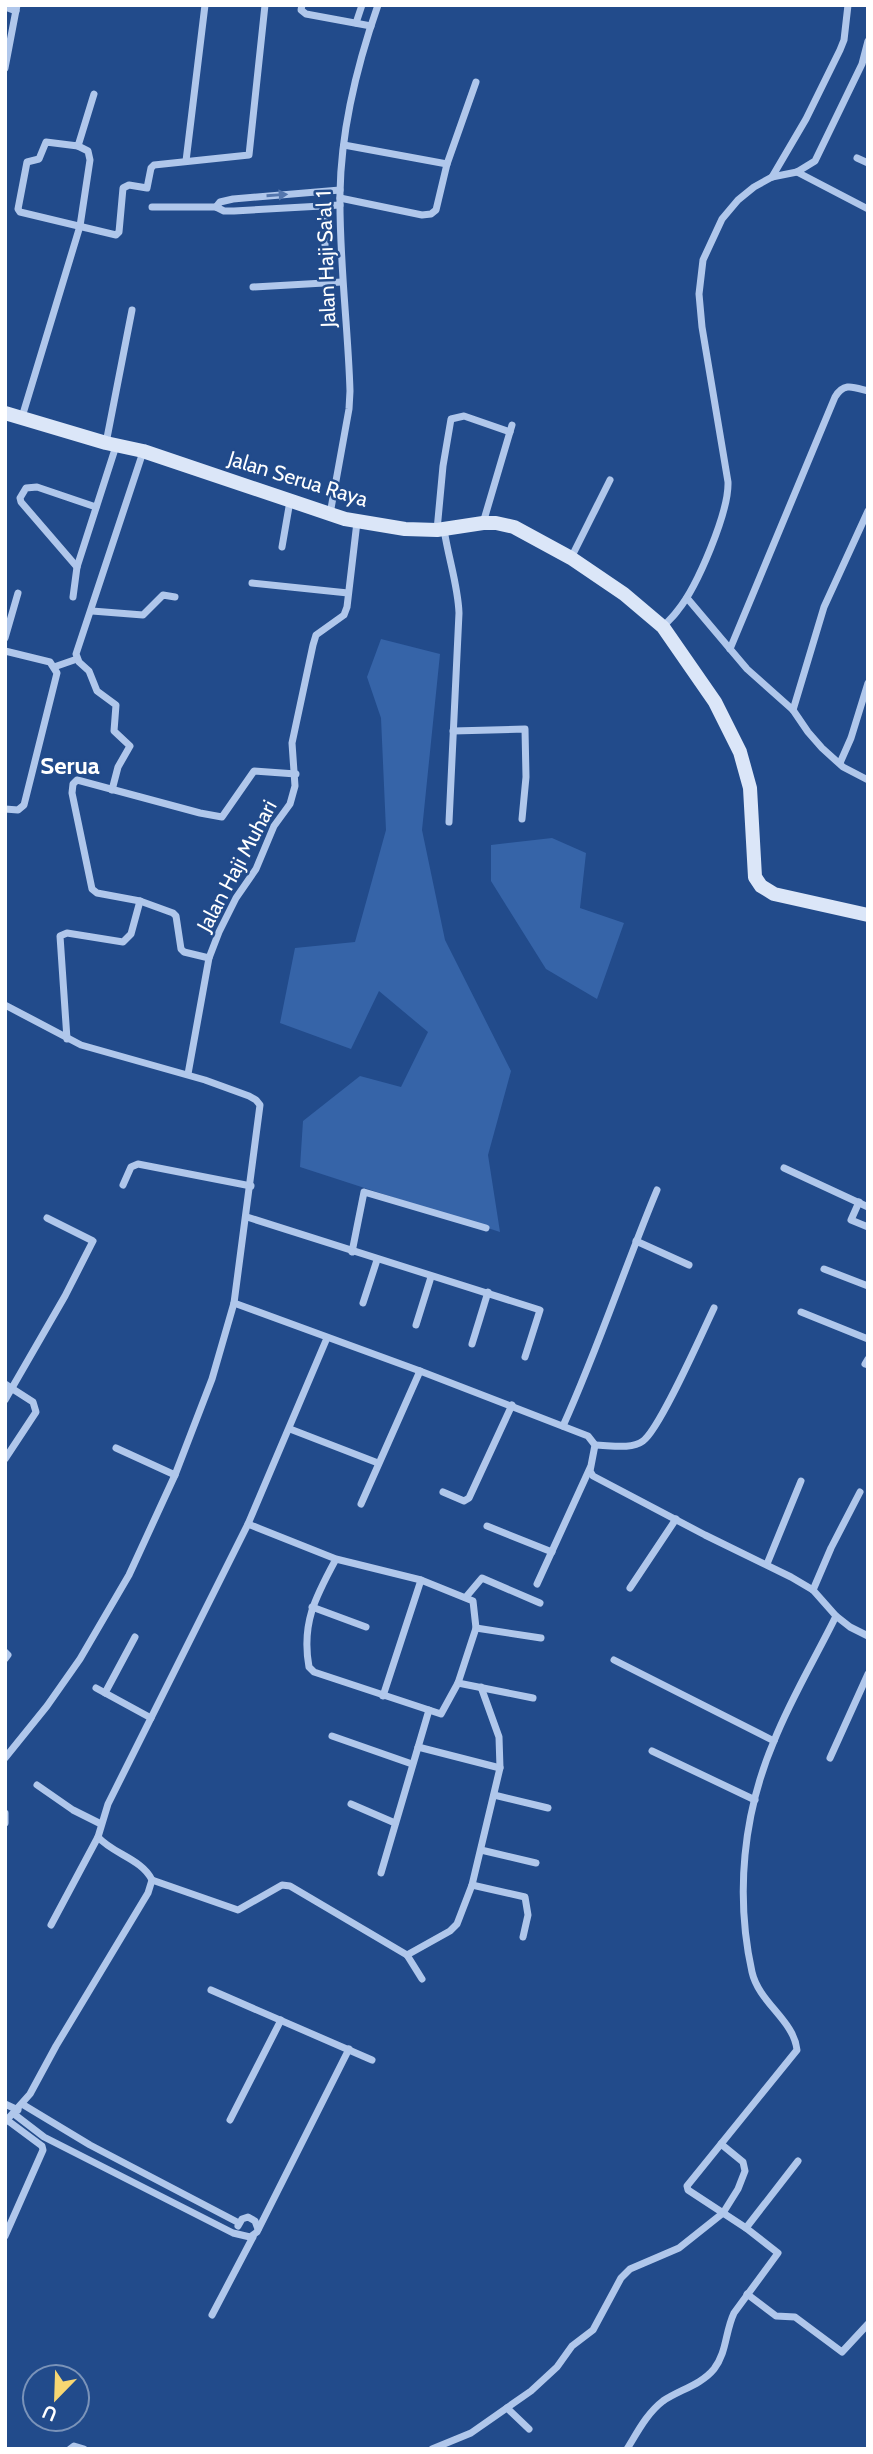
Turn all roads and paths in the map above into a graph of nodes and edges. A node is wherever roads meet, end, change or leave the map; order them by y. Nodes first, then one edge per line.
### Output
1 (205, 5) edge
2 (265, 5) edge
3 (302, 5) edge
4 (362, 5) edge
5 (378, 5) edge
6 (848, 5) edge
7 (5, 7) edge
8 (17, 8) edge
9 (356, 23) junction
10 (371, 26) junction
11 (868, 41) edge
12 (865, 66) edge
13 (5, 68) edge
14 (476, 82) dead end
15 (94, 94) dead end
16 (344, 145) junction
17 (78, 146) junction
18 (857, 158) dead end
19 (186, 161) junction
20 (868, 163) edge
21 (447, 164) junction
22 (797, 172) junction
23 (772, 177) junction
24 (340, 198) junction
25 (152, 206) dead end
26 (324, 206) junction
27 (216, 207) junction
28 (868, 209) edge
29 (80, 226) junction
30 (342, 282) junction
31 (326, 283) junction
32 (253, 287) dead end
33 (132, 310) dead end
34 (868, 391) edge
35 (5, 413) edge
36 (22, 418) junction
37 (111, 444) junction
38 (143, 451) junction
39 (610, 480) dead end
40 (290, 501) junction
41 (96, 507) junction
42 (868, 512) edge
43 (329, 515) junction
44 (357, 522) junction
45 (483, 523) junction
46 (441, 529) junction
47 (282, 547) dead end
48 (571, 558) junction
49 (77, 567) junction
50 (252, 583) dead end
51 (18, 593) dead end
52 (348, 593) junction
53 (73, 597) dead end
54 (175, 597) dead end
55 (687, 598) junction
56 (92, 611) junction
57 (663, 626) junction
58 (5, 638) edge
59 (730, 649) junction
60 (5, 651) edge
61 (77, 659) junction
62 (54, 667) junction
63 (868, 683) edge
64 (793, 710) junction
65 (453, 731) junction
66 (842, 765) junction
67 (296, 774) junction
68 (868, 780) edge
69 (112, 790) junction
70 (5, 808) edge
71 (522, 819) dead end
72 (449, 822) dead end
73 (140, 901) junction
74 (868, 915) edge
75 (209, 958) junction
76 (5, 1005) edge
77 (67, 1039) junction
78 (188, 1074) junction
79 (784, 1168) dead end
80 (122, 1185) dead end
81 (251, 1186) junction
82 (657, 1191) dead end
83 (859, 1202) junction
84 (868, 1206) edge
85 (47, 1217) dead end
86 (247, 1217) junction
87 (868, 1227) edge
88 (486, 1228) dead end
89 (636, 1241) junction
90 (352, 1252) junction
91 (377, 1260) junction
92 (689, 1265) dead end
93 (824, 1269) dead end
94 (431, 1277) junction
95 (868, 1286) edge
96 (488, 1292) junction
97 (234, 1303) junction
98 (363, 1303) dead end
99 (714, 1308) dead end
100 (801, 1312) dead end
101 (416, 1325) dead end
102 (327, 1338) junction
103 (868, 1339) edge
104 (472, 1344) dead end
105 (525, 1357) dead end
106 (868, 1359) edge
107 (868, 1365) edge
108 (420, 1371) junction
109 (5, 1384) edge
110 (13, 1388) junction
111 (5, 1400) edge
112 (512, 1405) junction
113 (563, 1426) junction
114 (289, 1429) junction
115 (595, 1444) junction
116 (116, 1448) dead end
117 (5, 1460) edge
118 (378, 1463) junction
119 (590, 1468) junction
120 (175, 1475) junction
121 (801, 1481) dead end
122 (443, 1492) dead end
123 (860, 1492) dead end
124 (361, 1504) dead end
125 (676, 1519) junction
126 (248, 1524) junction
127 (487, 1527) dead end
128 (552, 1552) junction
129 (335, 1559) junction
130 (767, 1564) junction
131 (421, 1580) junction
132 (537, 1584) dead end
133 (631, 1588) dead end
134 (813, 1590) junction
135 (466, 1597) junction
136 (540, 1603) dead end
137 (312, 1607) junction
138 (836, 1616) junction
139 (366, 1628) dead end
140 (476, 1628) junction
141 (868, 1636) edge
142 (135, 1637) dead end
143 (541, 1638) dead end
144 (5, 1651) edge
145 (5, 1659) edge
146 (614, 1660) dead end
147 (868, 1674) edge
148 (458, 1683) junction
149 (481, 1687) junction
150 (96, 1688) dead end
151 (105, 1693) junction
152 (383, 1696) junction
153 (533, 1698) dead end
154 (429, 1710) junction
155 (151, 1718) junction
156 (331, 1736) dead end
157 (774, 1741) junction
158 (418, 1747) junction
159 (652, 1751) dead end
160 (5, 1758) edge
161 (830, 1758) dead end
162 (412, 1764) junction
163 (500, 1768) junction
164 (37, 1784) dead end
165 (494, 1795) junction
166 (755, 1800) junction
167 (351, 1804) dead end
168 (548, 1808) dead end
169 (5, 1813) edge
170 (5, 1823) edge
171 (395, 1823) junction
172 (101, 1824) junction
173 (98, 1837) junction
174 (481, 1850) junction
175 (536, 1863) dead end
176 (381, 1873) dead end
177 (152, 1880) junction
178 (472, 1885) junction
179 (51, 1925) dead end
180 (523, 1937) dead end
181 (407, 1955) junction
182 (422, 1979) dead end
183 (211, 1990) dead end
184 (281, 2020) junction
185 (349, 2049) junction
186 (372, 2060) dead end
187 (5, 2104) edge
188 (18, 2109) junction
189 (230, 2120) dead end
190 (6, 2121) edge
191 (720, 2144) junction
192 (798, 2161) dead end
193 (723, 2213) junction
194 (239, 2223) junction
195 (746, 2228) junction
196 (256, 2232) junction
197 (239, 2235) junction
198 (5, 2236) edge
199 (747, 2294) junction
200 (212, 2315) dead end
201 (868, 2324) edge
202 (506, 2408) junction
203 (529, 2429) dead end
204 (70, 2449) edge
205 (84, 2449) edge
206 (432, 2449) edge
207 (627, 2449) edge

1 - 19 street
2 - 19 street
3 - 9 street
4 - 9 street
5 - 10 street, Jalan Haji Sa'al 1
6 - 23 street
7 - 8 street
8 - 13 street
9 - 10 street
10 - 16 street, Jalan Haji Sa'al 1
11 - 12 street
12 - 22 street
14 - 21 street
15 - 17 street
16 - 21 street
16 - 24 street, Jalan Haji Sa'al 1
17 - 29 street
17 - 29 street
18 - 20 street
19 - 29 street
21 - 24 street
22 - 23 street
22 - 28 street
23 - 55 street
24 - 26 street
27 -> 24 street
24 - 30 street, Jalan Haji Sa'al 1
25 - 27 street
26 - 27 street
26 - 31 street
29 - 36 street
30 - 31 street
30 - 43 street, Jalan Haji Sa'al 1
31 - 32 street
33 - 37 street
34 - 59 street
35 - 36 main road, Jalan Serua Raya
36 - 37 main road, Jalan Serua Raya
37 - 38 main road, Jalan Serua Raya
37 - 41 street
38 - 40 main road, Jalan Serua Raya
38 - 56 street
39 - 48 street
40 - 43 main road, Jalan Serua Raya
40 - 47 street
41 - 49 street
41 - 49 street
42 - 64 street
43 - 44 main road, Jalan Serua Raya
44 - 46 main road, Jalan Serua Raya
44 - 52 street, Jalan Haji Muhari
45 - 46 main road, Jalan Serua Raya
45 - 46 street
45 - 48 main road, Jalan Serua Raya
46 - 65 street
48 - 57 main road, Jalan Serua Raya
49 - 53 street
50 - 52 street
51 - 58 street
52 - 67 street, Jalan Haji Muhari
54 - 56 street
55 - 57 street
55 - 59 street
56 - 61 street
57 - 74 main road, Jalan Serua Raya
59 - 64 street
60 - 62 street
61 - 62 street
61 - 69 street
62 - 70 street
63 - 66 street
64 - 66 street
65 - 71 street
65 - 72 street
66 - 68 street
67 - 69 street
67 - 75 street, Jalan Haji Muhari
69 - 73 street
73 - 75 street
73 - 77 street
75 - 78 street, Jalan Haji Muhari
76 - 77 street
77 - 78 street
78 - 81 street
79 - 83 street
80 - 81 street
81 - 86 street
82 - 89 street
83 - 84 street
83 - 87 street
85 - 110 street
86 - 90 street
86 - 97 street
88 - 90 street
89 - 92 street
89 - 113 street
90 - 91 street
91 - 94 street
91 - 98 street
93 - 95 street
94 - 96 street
94 - 101 street
96 - 104 street
96 - 105 street
97 - 102 street
97 - 120 street
99 - 115 street
100 - 103 street
102 - 108 street
102 - 114 street
106 - 107 street
108 - 112 street
108 - 118 street
109 - 110 street
110 - 111 street
110 - 117 street
112 - 113 street
112 - 122 street
113 - 115 street
114 - 118 street
114 - 126 street
115 - 119 street
116 - 120 street
118 - 124 street
119 - 125 street
119 - 128 street
120 - 160 street
121 - 130 street
123 - 134 street
125 - 130 street
125 - 133 street
126 - 129 street
126 - 155 street
127 - 128 street
128 - 132 street
129 - 131 street
129 - 137 street
130 - 134 street
131 - 135 street
131 - 152 street
134 - 138 street
135 - 136 street
135 - 140 street
137 - 139 street
137 - 152 street
138 - 141 street
138 - 157 street
140 - 143 street
140 - 148 street
142 - 151 street
144 - 145 street
146 - 157 street
147 - 161 street
148 - 149 street
148 - 154 street
149 - 153 street
149 - 163 street
150 - 151 street
151 - 155 street
152 - 154 street
154 - 158 street
155 - 172 street
156 - 162 street
157 - 166 street
158 - 162 street
158 - 163 street
159 - 166 street
162 - 171 street
163 - 165 street
164 - 172 street
165 - 168 street
165 - 174 street
166 - 191 street
167 - 171 street
169 - 170 street
171 - 176 street
172 - 173 street
173 - 177 street
173 - 179 street
174 - 175 street
174 - 178 street
177 - 181 street
177 - 188 street
178 - 180 street
178 - 181 street
181 - 182 street
183 - 184 street
184 - 185 street
184 - 189 street
185 - 186 street
185 - 196 street
187 - 188 street
188 - 190 street
188 - 194 street
188 - 197 street
190 - 198 street
191 - 193 street
191 - 193 street
192 - 195 street
193 - 195 street
193 - 202 street
194 - 196 street
194 - 197 street
195 - 199 street
196 - 197 street
196 - 200 street
199 - 201 street
199 - 207 street
202 - 203 street
202 - 206 street
204 - 205 street

